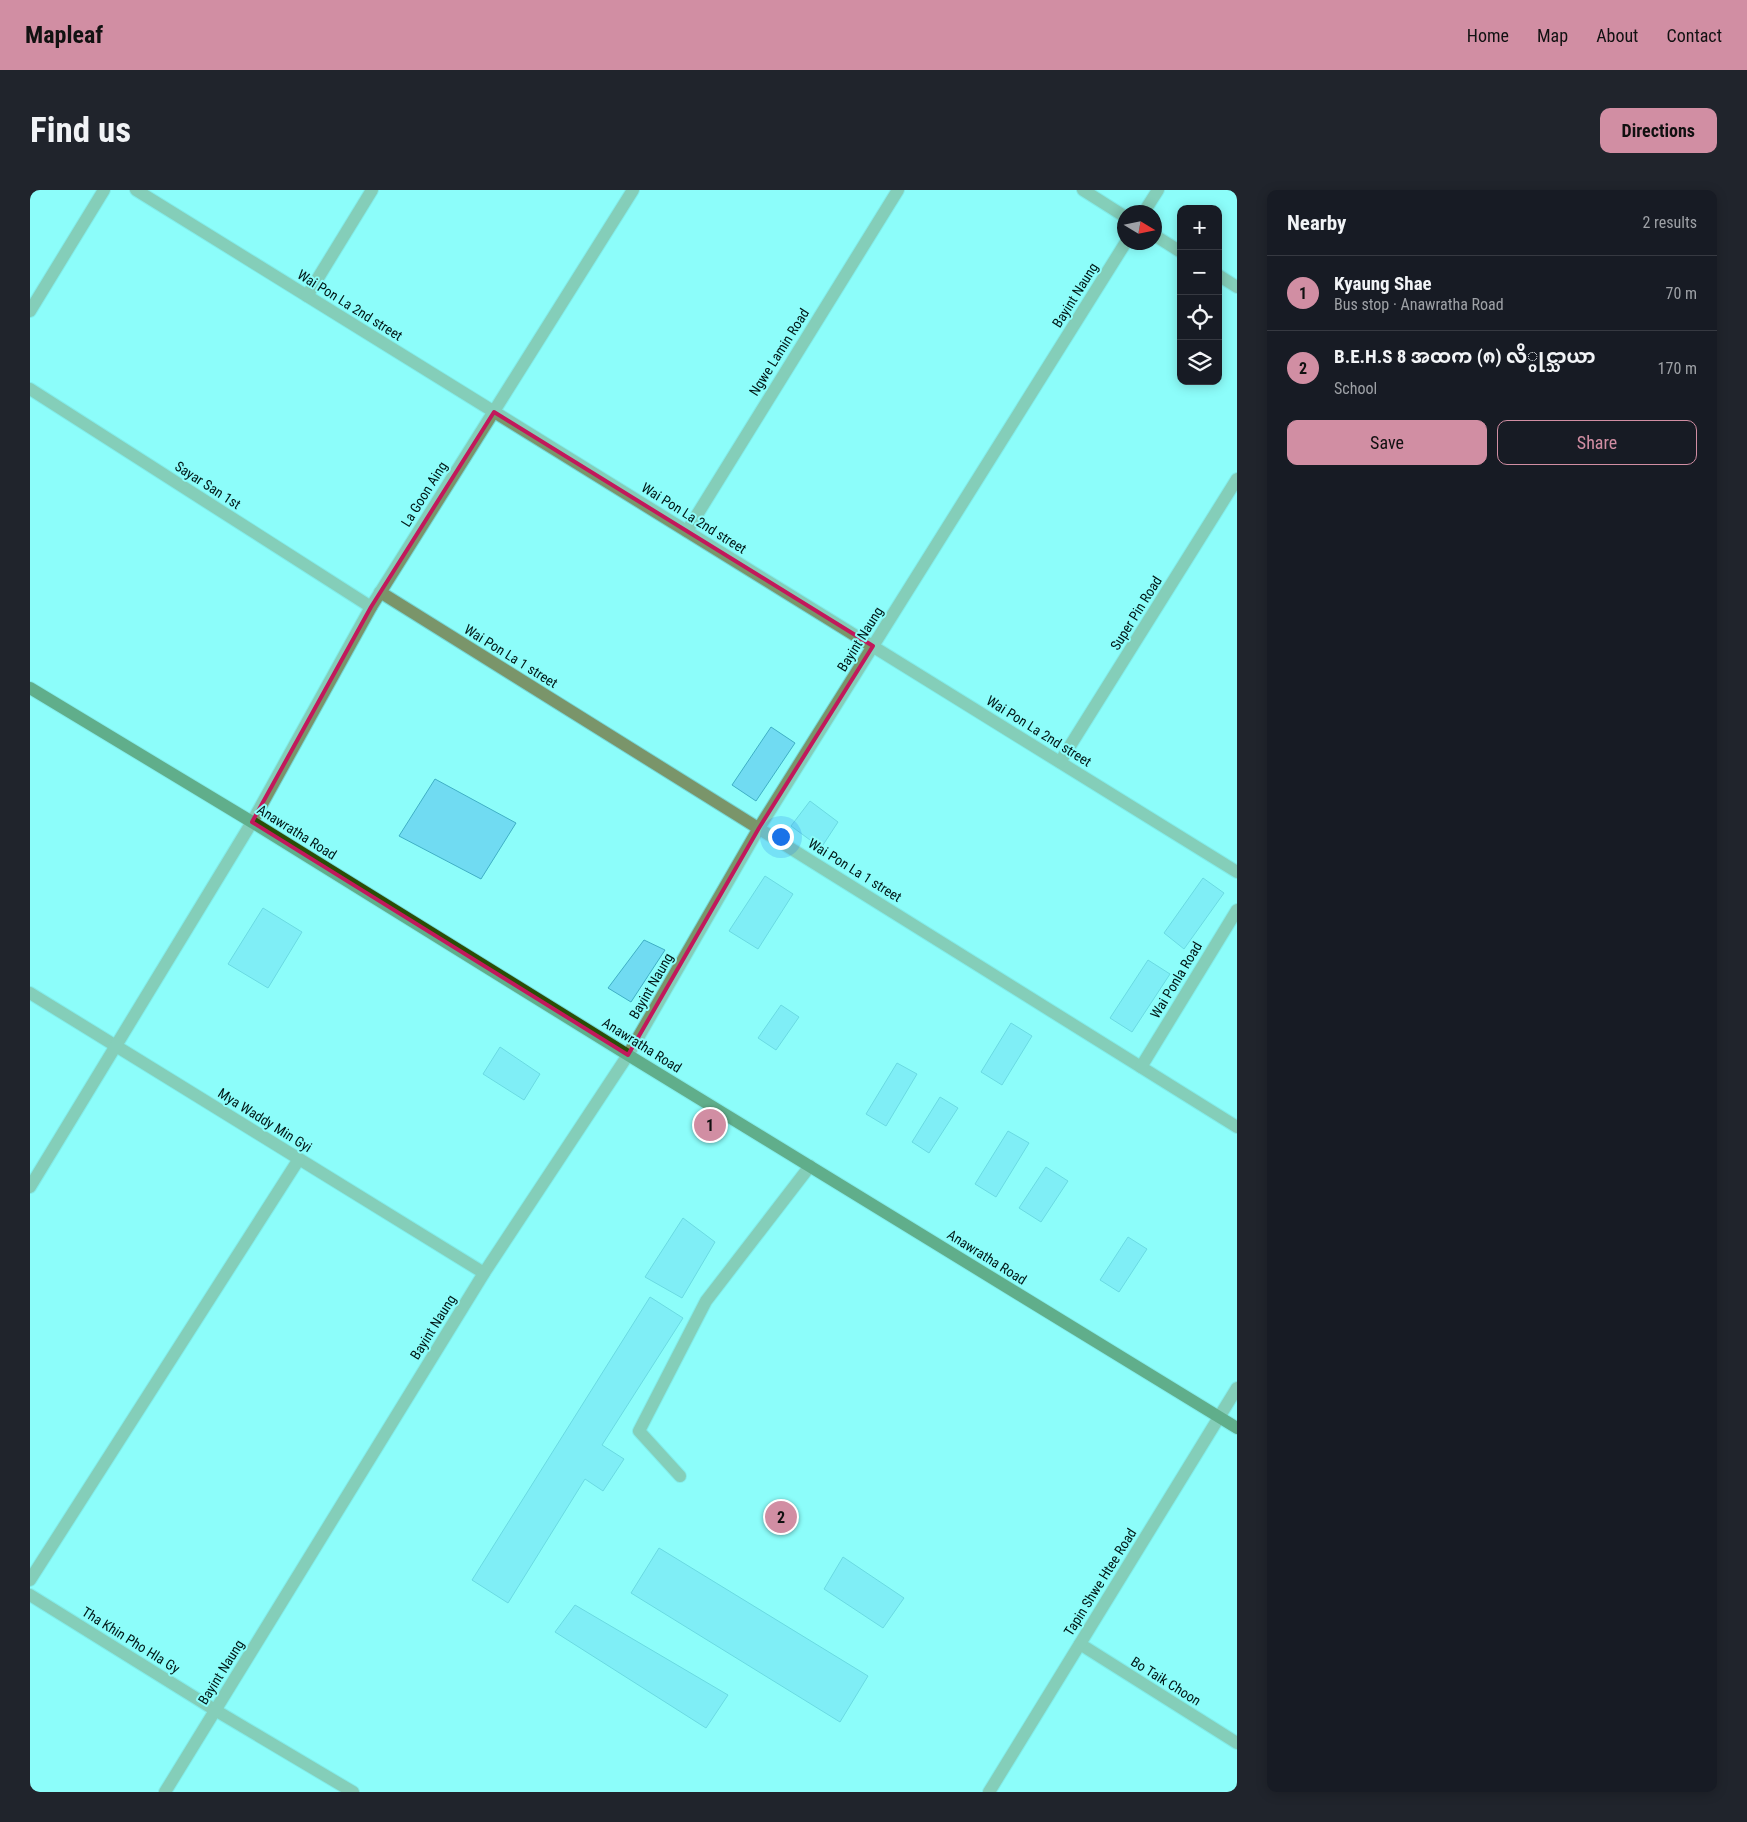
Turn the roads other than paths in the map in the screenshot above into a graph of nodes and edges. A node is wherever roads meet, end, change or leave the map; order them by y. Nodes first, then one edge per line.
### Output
1 (104, 190) edge
2 (136, 190) edge
3 (372, 190) edge
4 (634, 190) edge
5 (898, 190) edge
6 (1083, 190) edge
7 (1158, 190) edge
8 (1148, 205) edge
9 (1117, 212) edge
10 (1162, 240) edge
11 (1121, 250) edge
12 (1178, 250) edge
13 (1222, 278) edge
14 (1237, 287) edge
15 (306, 296) junction
16 (30, 310) edge
17 (30, 389) edge
18 (494, 412) junction
19 (1237, 479) edge
20 (686, 531) junction
21 (380, 592) junction
22 (370, 607) junction
23 (873, 646) junction
24 (30, 688) edge
25 (1060, 762) junction
26 (252, 822) junction
27 (759, 828) junction
28 (1237, 872) edge
29 (1237, 910) edge
30 (30, 993) edge
31 (116, 1046) junction
32 (628, 1055) junction
33 (1141, 1067) junction
34 (1237, 1127) edge
35 (299, 1159) junction
36 (810, 1166) junction
37 (30, 1187) edge
38 (484, 1273) junction
39 (1237, 1388) edge
40 (1220, 1417) junction
41 (1237, 1428) edge
42 (680, 1476) dead end
43 (30, 1580) edge
44 (30, 1595) edge
45 (1080, 1644) junction
46 (215, 1710) junction
47 (1237, 1743) edge
48 (165, 1792) edge
49 (353, 1792) edge
50 (989, 1792) edge

1 - 16 street
2 - 15 street, Wai Pon La 2nd street
3 - 15 street
4 - 18 street, La Goon Aing
5 - 20 street, Ngwe Lamin Road
6 - 9 street
7 - 8 street
10 - 12 street
11 - 23 street, Bayint Naung
13 - 14 street
15 - 18 street, Wai Pon La 2nd street
17 - 22 street, Sayar San 1st
18 - 20 street, Wai Pon La 2nd street
18 - 21 street, La Goon Aing
19 - 25 street, Super Pin Road
20 - 23 street, Wai Pon La 2nd street
21 - 22 street, La Goon Aing
21 - 27 street, Wai Pon La 1 street
22 - 26 street, La Goon Aing
23 - 25 street, Wai Pon La 2nd street
23 - 27 street, Bayint Naung
24 - 26 main road, Anawratha Road
25 - 28 street, Wai Pon La 2nd street
26 - 31 street, La Goon Aing
26 - 32 main road, Anawratha Road
27 - 32 street, Bayint Naung
27 - 33 street, Wai Pon La 1 street
29 - 33 street, Wai Ponla Road
30 - 31 street, Mya Waddy Min Gyi
31 - 35 street, Mya Waddy Min Gyi
31 - 37 street, La Goon Aing
32 - 36 main road, Anawratha Road
32 - 38 street, Bayint Naung
33 - 34 street, Wai Pon La 1 street
35 - 38 street, Mya Waddy Min Gyi
35 - 43 street
36 - 40 main road, Anawratha Road
36 - 42 street
38 - 46 street, Bayint Naung
39 - 40 street, Tapin Shwe Htee Road
40 - 41 main road, Anawratha Road
40 - 45 street, Tapin Shwe Htee Road
44 - 46 street, Tha Khin Pho Hla Gy
45 - 47 street, Bo Taik Choon
45 - 50 street, Tapin Shwe Htee Road
46 - 48 street, Bayint Naung
46 - 49 street, Tha Khin Pho Hla Gy

